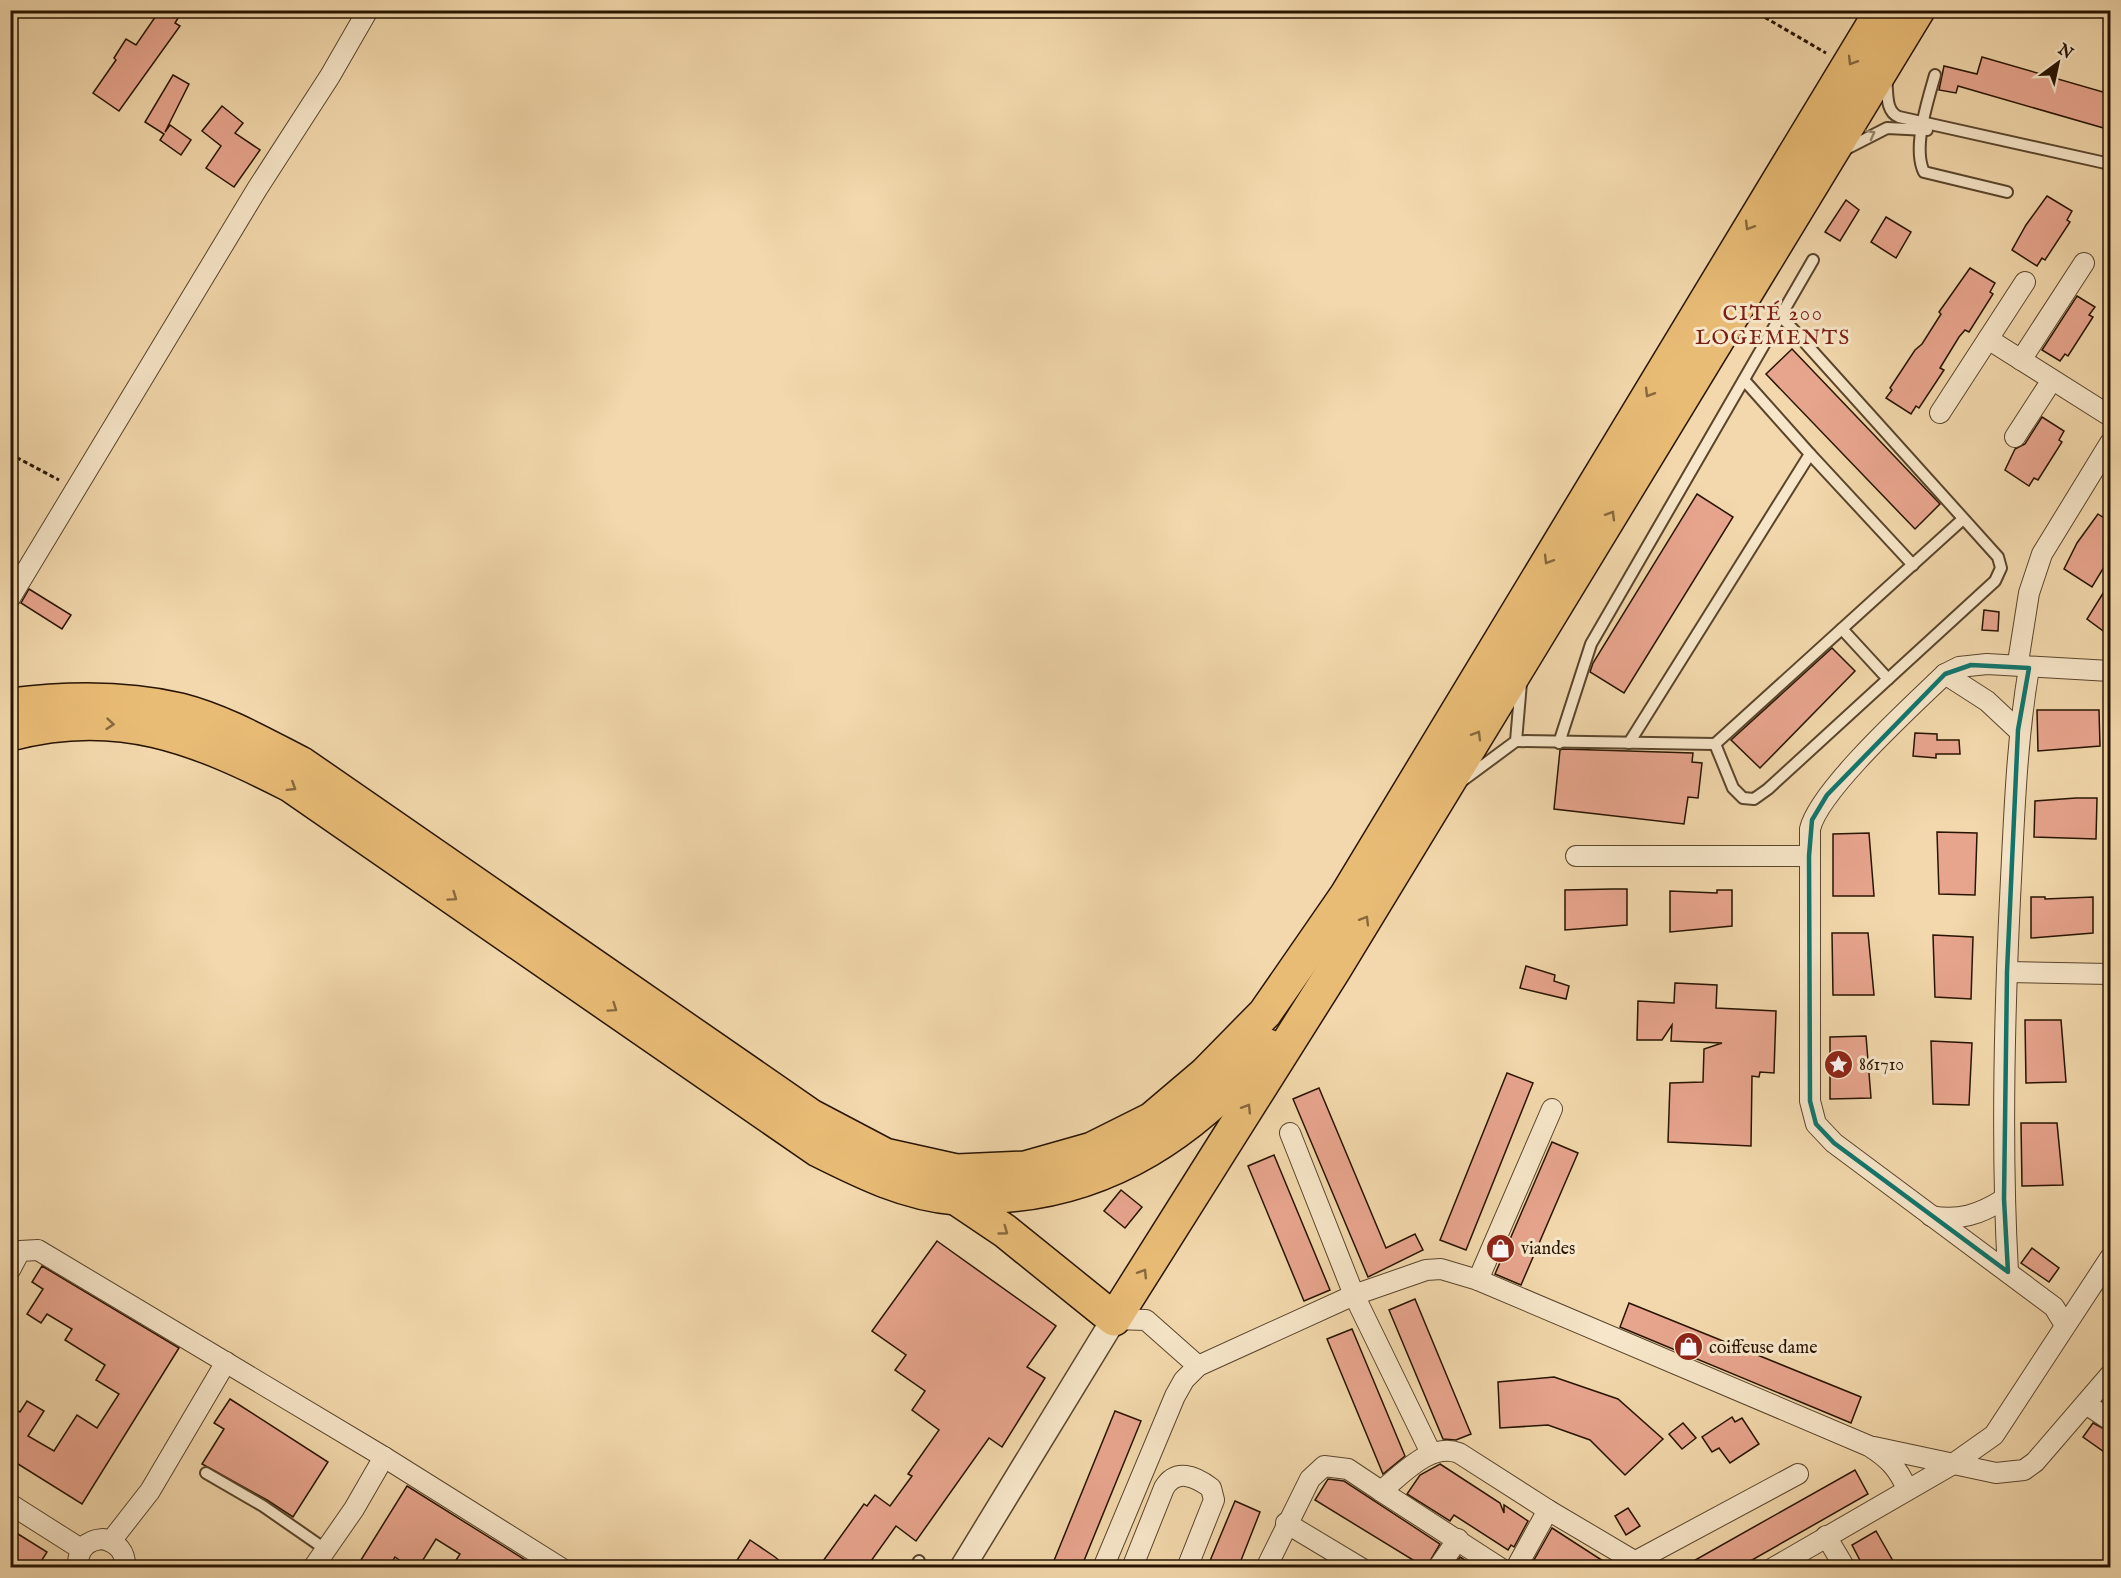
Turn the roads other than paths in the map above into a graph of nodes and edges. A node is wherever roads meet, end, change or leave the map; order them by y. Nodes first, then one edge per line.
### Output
1 (368, 10) edge
2 (1882, 10) edge
3 (1918, 10) edge
4 (1885, 64) junction
5 (1935, 75) dead end
6 (1923, 126) junction
7 (1826, 161) junction
8 (2110, 164) edge
9 (2007, 192) dead end
10 (1813, 261) dead end
11 (2084, 264) dead end
12 (2025, 282) dead end
13 (1781, 316) junction
14 (1988, 339) junction
15 (2021, 360) junction
16 (1744, 380) junction
17 (2052, 380) junction
18 (1940, 413) dead end
19 (2110, 416) edge
20 (2015, 437) dead end
21 (2110, 443) edge
22 (1810, 454) junction
23 (1963, 519) junction
24 (1912, 565) junction
25 (10, 598) edge
26 (1842, 628) junction
27 (1523, 660) junction
28 (2024, 662) junction
29 (2110, 671) edge
30 (1945, 674) junction
31 (1888, 679) junction
32 (10, 705) edge
33 (2018, 730) junction
34 (10, 734) edge
35 (1516, 741) junction
36 (1559, 743) junction
37 (1629, 743) junction
38 (1715, 744) junction
39 (1438, 799) junction
40 (1576, 856) dead end
41 (1809, 856) junction
42 (1334, 970) junction
43 (2007, 972) junction
44 (2110, 974) edge
45 (1552, 1109) dead end
46 (1290, 1132) dead end
47 (956, 1198) junction
48 (2004, 1199) junction
49 (1930, 1216) junction
50 (2110, 1258) edge
51 (10, 1270) edge
52 (2008, 1272) junction
53 (1478, 1280) junction
54 (1354, 1294) junction
55 (1113, 1319) junction
56 (2065, 1325) junction
57 (226, 1362) junction
58 (1198, 1366) junction
59 (2110, 1376) edge
60 (2086, 1404) junction
61 (2110, 1420) edge
62 (1869, 1446) junction
63 (1431, 1453) junction
64 (384, 1457) junction
65 (1953, 1464) junction
66 (206, 1473) dead end
67 (1798, 1474) dead end
68 (1907, 1489) junction
69 (1381, 1491) junction
70 (10, 1504) edge
71 (1548, 1510) junction
72 (1286, 1523) junction
73 (1826, 1536) junction
74 (1458, 1539) junction
75 (111, 1541) junction
76 (325, 1549) junction
77 (80, 1558) edge
78 (1641, 1564) edge
79 (125, 1568) edge
80 (313, 1568) edge
81 (561, 1568) edge
82 (962, 1568) edge
83 (1103, 1568) edge
84 (1132, 1568) edge
85 (1187, 1568) edge
86 (1266, 1568) edge
87 (1361, 1568) edge
88 (1438, 1568) edge
89 (1500, 1568) edge
90 (1515, 1568) edge
91 (1773, 1568) edge
92 (1845, 1568) edge

1 - 25 street
2 -> 32 highway
3 - 4 highway
4 - 6 lane
4 - 7 highway
5 - 6 lane
7 -> 6 lane
6 - 8 lane
6 - 9 lane
27 -> 7 highway
10 - 13 lane
11 - 15 street
12 - 14 street
13 - 16 lane
13 - 23 lane
14 - 15 street
14 - 18 street
15 - 17 street
16 - 22 lane
16 - 36 lane
17 - 19 street
17 - 20 street
21 - 28 street
22 - 24 lane
22 - 37 lane
23 - 24 lane
23 - 31 lane
24 - 26 lane
26 - 31 lane
26 - 38 lane
27 - 35 lane
39 -> 27 highway
28 - 29 street
28 - 30 street
28 - 33 street
30 - 33 street
30 - 41 street
31 - 38 lane
33 - 43 street
34 -> 47 highway
35 - 36 lane
35 - 39 lane
36 - 37 lane
37 - 38 lane
42 -> 39 highway
40 - 41 street
41 - 49 street
42 - 47 highway
55 -> 42 highway
43 - 44 street
43 - 48 street
45 - 53 street
46 - 54 street
47 -> 55 highway
48 - 49 street
48 - 52 street
49 - 52 street
50 - 56 street
51 - 57 street
52 - 56 street
53 - 54 street
53 - 62 street
54 - 58 street
54 - 63 street
55 - 58 street
55 - 82 street
56 - 65 street
57 - 64 street
57 - 75 street
58 - 83 street
59 - 60 street
60 - 61 street
60 - 65 street
62 - 65 street
62 - 68 street
63 - 69 street
63 - 71 street
64 - 76 street
64 - 81 street
65 - 68 street
66 - 76 lane
67 - 78 street
68 - 73 street
69 - 72 street
69 - 74 street
70 - 77 street
71 - 78 street
71 - 90 street
72 - 86 street
72 - 87 street
73 - 91 street
73 - 92 street
74 - 88 street
74 - 89 street
75 - 77 street
75 - 79 street
76 - 80 street
84 - 85 street

